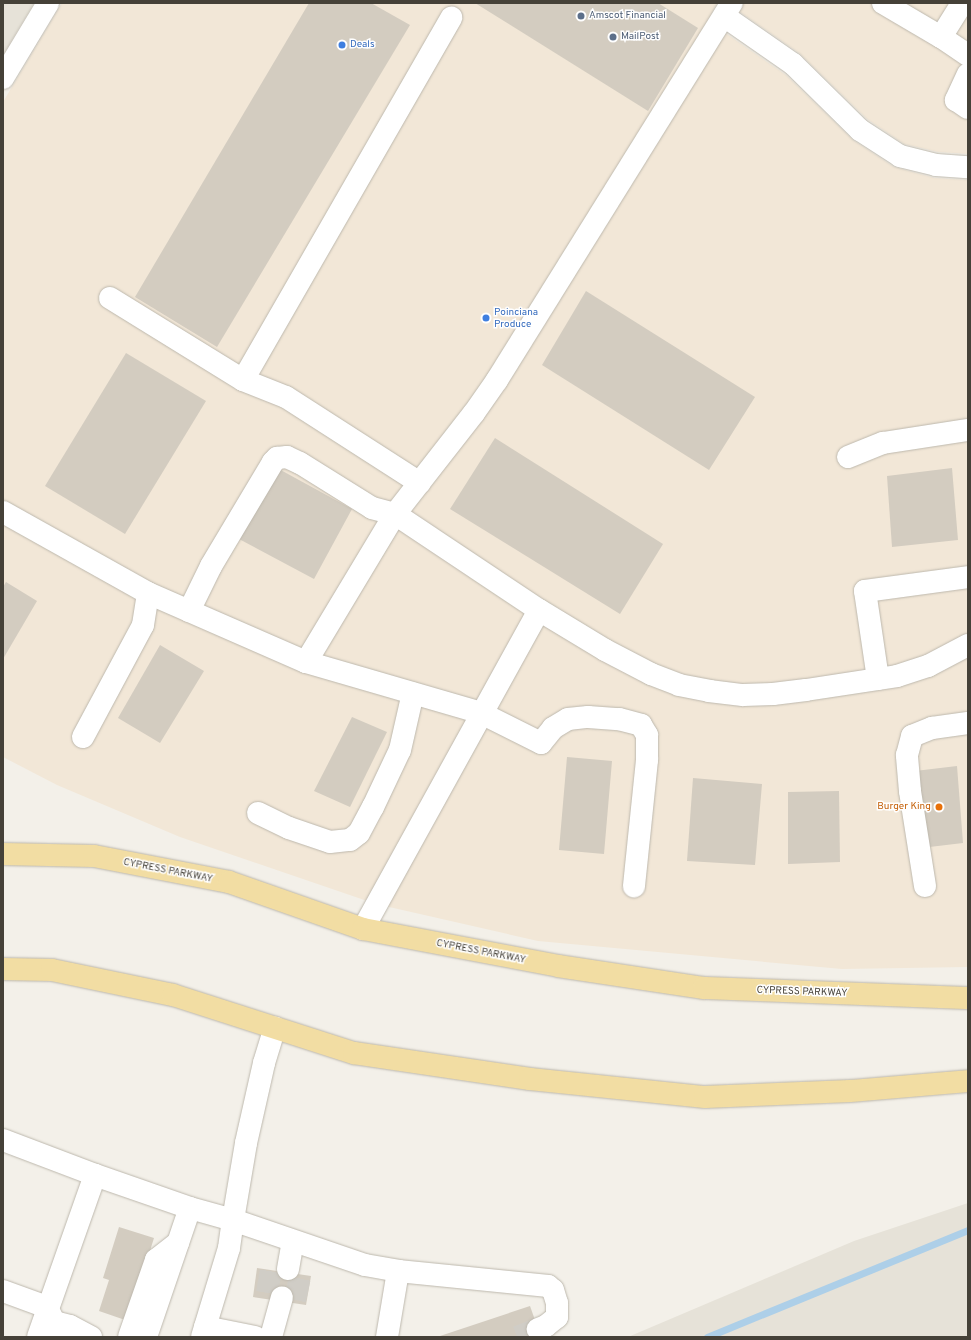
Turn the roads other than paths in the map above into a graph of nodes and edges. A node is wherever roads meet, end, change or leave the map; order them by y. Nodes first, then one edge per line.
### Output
1 (48, 3) edge
2 (883, 3) edge
3 (962, 3) edge
4 (728, 10) edge
5 (451, 18) dead end
6 (941, 37) junction
7 (968, 55) edge
8 (968, 74) edge
9 (3, 78) edge
10 (968, 108) edge
11 (968, 167) edge
12 (110, 298) dead end
13 (243, 380) junction
14 (968, 430) edge
15 (848, 457) dead end
16 (420, 483) junction
17 (3, 512) edge
18 (395, 514) junction
19 (968, 577) edge
20 (148, 593) junction
21 (539, 610) junction
22 (189, 611) junction
23 (968, 645) edge
24 (306, 662) junction
25 (878, 679) junction
26 (412, 693) junction
27 (481, 713) junction
28 (968, 723) edge
29 (83, 737) dead end
30 (258, 813) dead end
31 (3, 854) edge
32 (634, 886) dead end
33 (925, 886) dead end
34 (363, 929) junction
35 (3, 969) edge
36 (968, 998) edge
37 (275, 1028) junction
38 (968, 1081) edge
39 (3, 1140) edge
40 (95, 1175) junction
41 (190, 1208) junction
42 (233, 1220) junction
43 (178, 1243) junction
44 (398, 1271) junction
45 (3, 1291) edge
46 (281, 1297) tunnel mouth
47 (53, 1322) edge
48 (538, 1329) tunnel mouth
49 (273, 1331) edge
50 (204, 1332) edge
51 (38, 1337) edge
52 (91, 1337) edge
53 (129, 1337) edge
54 (146, 1337) edge
55 (255, 1337) edge
56 (386, 1337) edge

1 - 9 street
2 - 6 street
3 - 6 street
4 - 11 street
4 - 16 street
5 - 13 street
6 - 7 street
8 - 10 street
12 - 13 street
13 - 16 street
14 - 15 street
16 - 18 street
17 - 20 street
18 - 21 street
18 - 22 street
18 - 24 street
19 - 25 street
20 - 22 street
20 - 29 street
21 - 25 street
21 - 27 street
22 - 24 street
23 - 25 street
24 - 26 street
26 - 27 street
26 - 30 street
27 - 32 street
27 - 34 street
28 - 33 street
31 - 34 main road, CYPRESS PARKWAY
34 - 36 main road, CYPRESS PARKWAY
35 - 37 main road
37 - 38 main road
37 - 42 street
39 - 40 street
40 - 41 street
40 - 47 street
41 - 42 street
41 - 43 street
42 - 44 street
42 - 50 street
43 - 53 street
43 - 54 street
44 - 48 street
44 - 56 street
45 - 47 street
46 - 49 street
47 - 51 street
47 - 52 street
50 - 55 street

